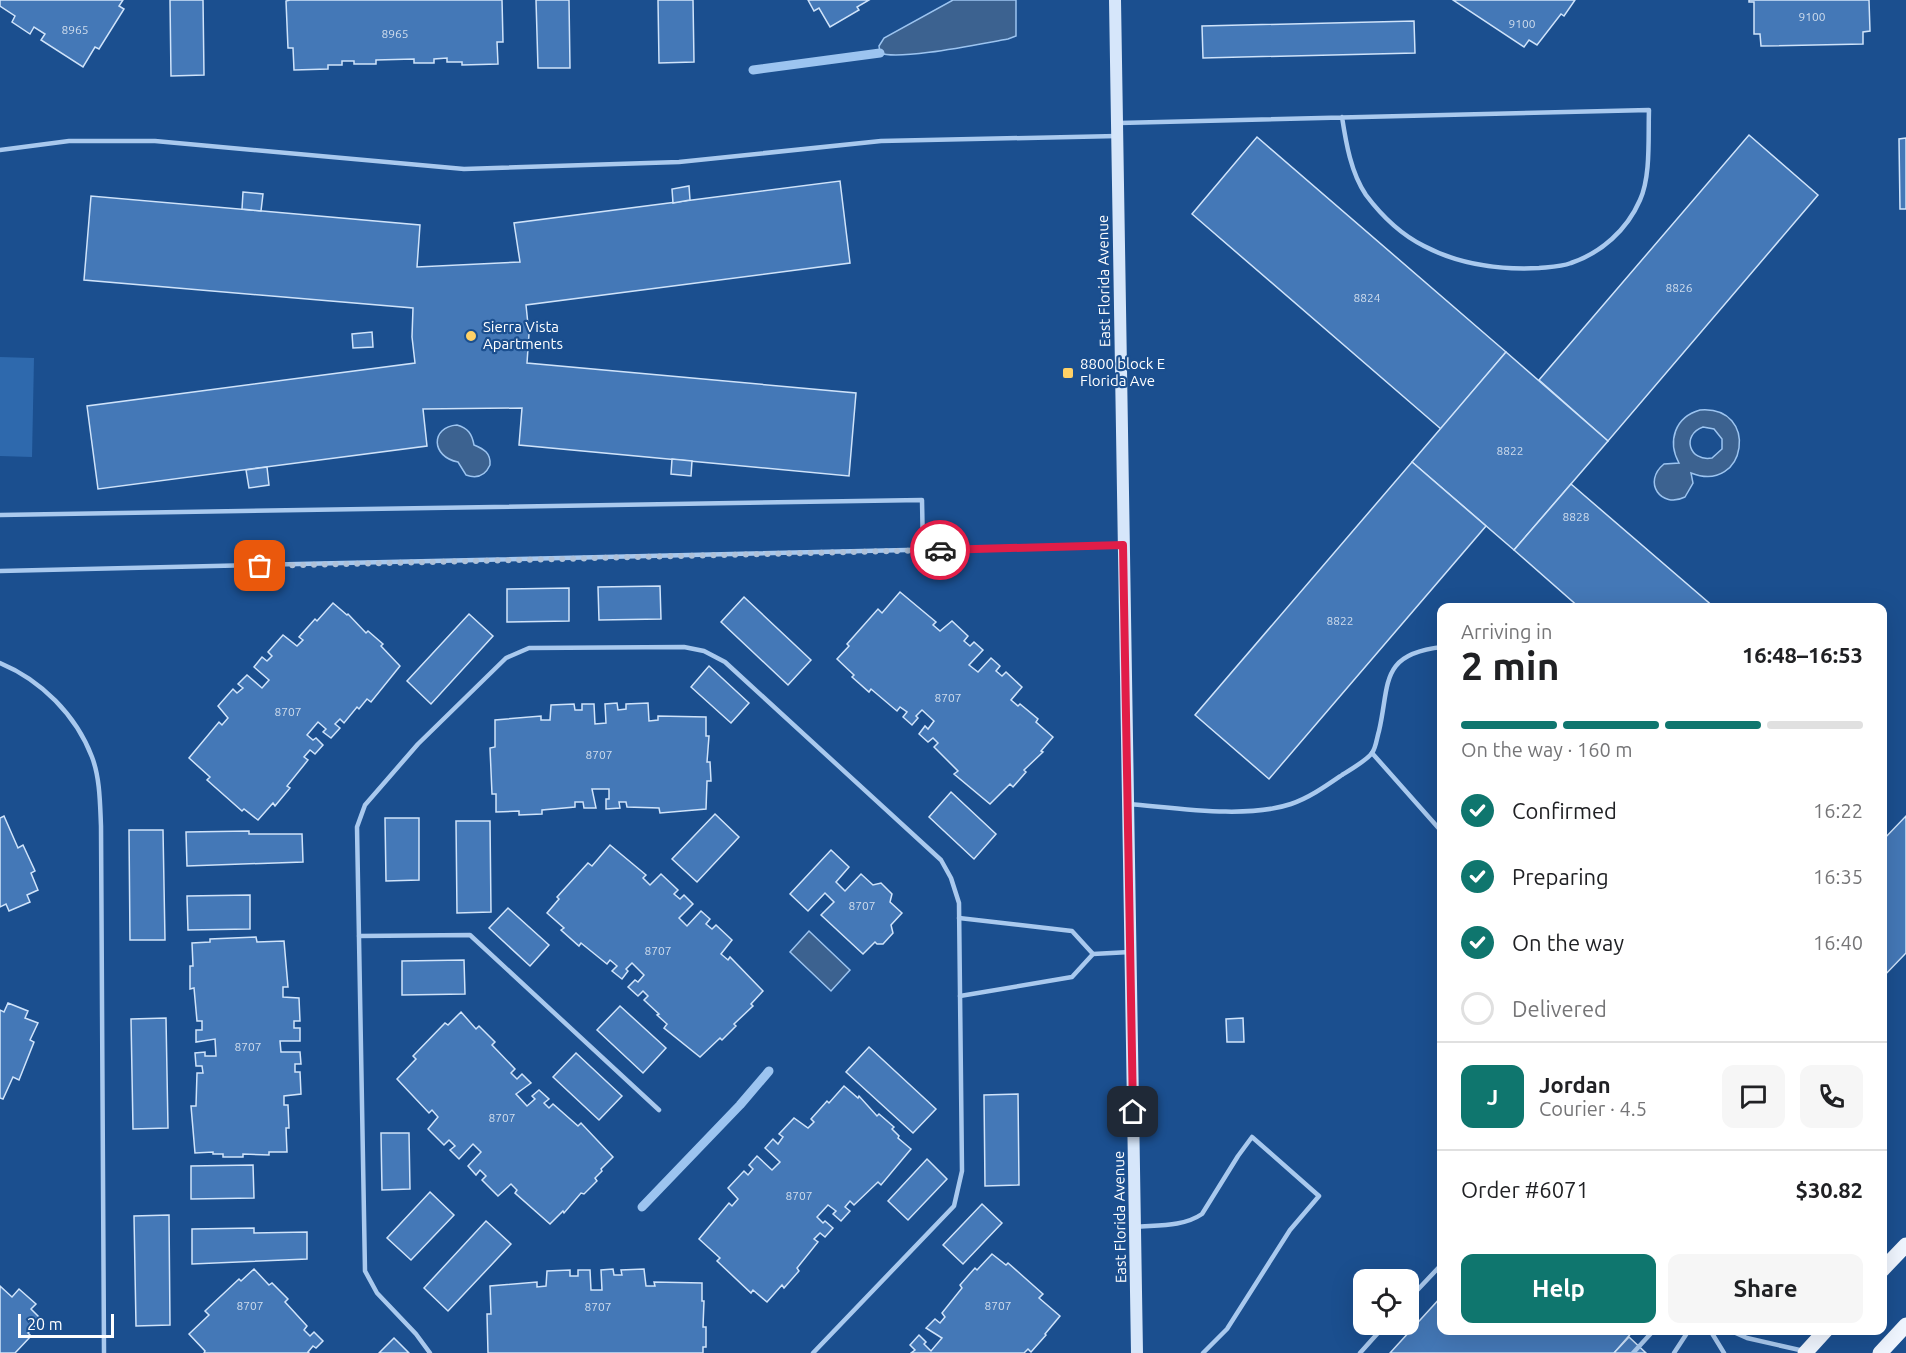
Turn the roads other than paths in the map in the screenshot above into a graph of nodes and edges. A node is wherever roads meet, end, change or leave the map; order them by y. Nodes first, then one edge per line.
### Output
1 (1115, 0) edge
2 (1342, 117) junction
3 (1117, 130) junction
4 (0, 150) edge
5 (0, 515) edge
6 (1123, 545) junction
7 (923, 550) junction
8 (0, 571) edge
9 (1437, 647) edge
10 (0, 663) edge
11 (1372, 753) junction
12 (1128, 804) junction
13 (1437, 826) edge
14 (959, 918) junction
15 (359, 936) junction
16 (1130, 952) junction
17 (1093, 954) junction
18 (960, 996) junction
19 (659, 1110) dead end
20 (1135, 1227) junction
21 (1906, 1245) edge
22 (1887, 1265) edge
23 (1437, 1269) edge
24 (1419, 1288) edge
25 (1906, 1325) edge
26 (1376, 1335) edge
27 (1649, 1335) edge
28 (1686, 1335) edge
29 (1713, 1335) edge
30 (1740, 1335) edge
31 (1821, 1335) edge
32 (1805, 1352) edge
33 (104, 1353) edge
34 (430, 1353) edge
35 (813, 1353) edge
36 (1137, 1353) edge
37 (1203, 1353) edge
38 (1360, 1353) edge
39 (1633, 1353) edge
40 (1674, 1353) edge
41 (1724, 1353) edge
42 (1880, 1353) edge

1 - 3 main road, East Florida Avenue
2 - 2 lane
2 - 3 lane
3 - 4 lane
3 - 6 main road, East Florida Avenue
5 - 7 lane
6 - 7 lane
6 - 12 main road, East Florida Avenue
7 - 8 lane
9 - 11 lane
10 - 33 lane
11 - 12 lane
11 - 13 lane
12 - 16 main road, East Florida Avenue
14 - 15 lane
14 - 17 lane
14 - 18 lane
15 - 19 lane
15 - 34 lane
16 - 17 lane
16 - 20 main road, East Florida Avenue
17 - 18 lane
18 - 35 lane
20 - 36 main road, East Florida Avenue
20 - 37 lane
21 - 22 main road
23 - 24 lane
25 - 42 main road
26 - 38 lane
27 - 39 lane
28 - 40 lane
29 - 41 lane
30 - 32 lane
31 - 32 main road

